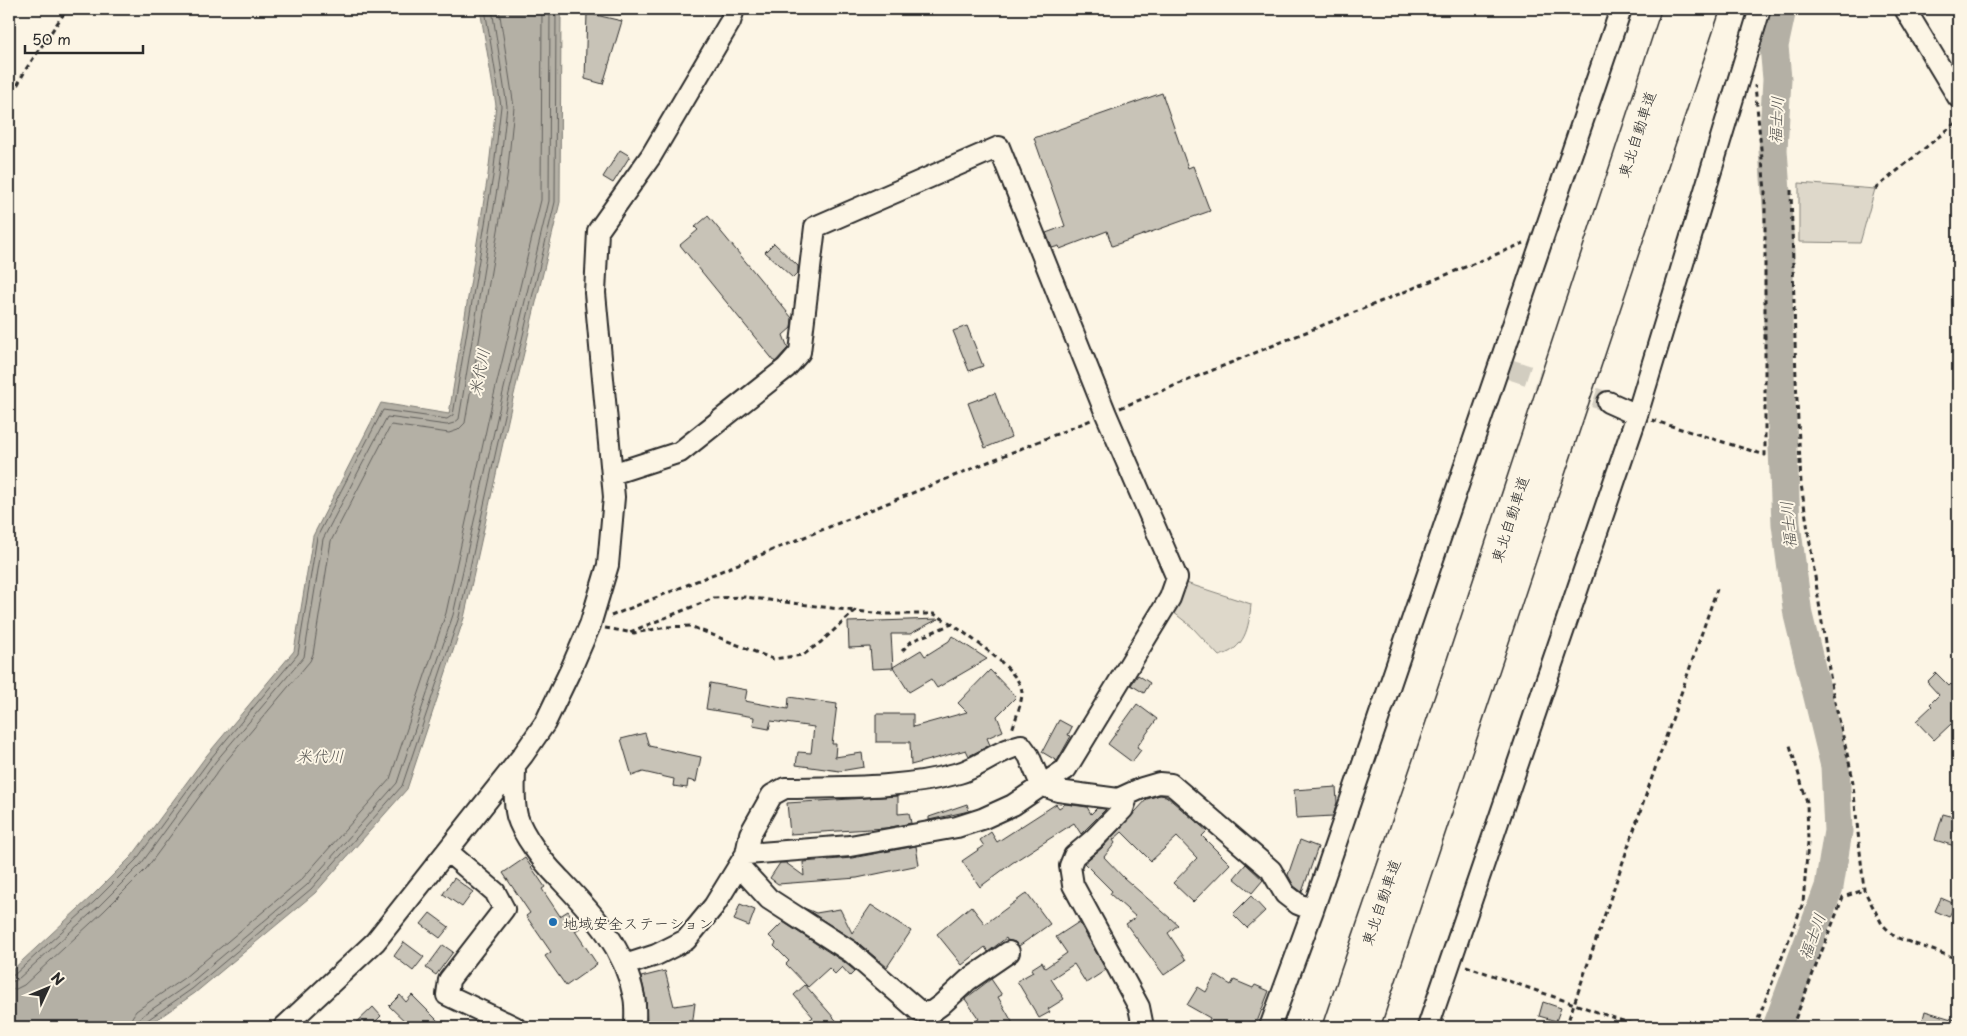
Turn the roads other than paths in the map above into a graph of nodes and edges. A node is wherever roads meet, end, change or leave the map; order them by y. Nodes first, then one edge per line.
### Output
1 (734, 9) edge
2 (1621, 9) edge
3 (1678, 9) edge
4 (1705, 9) edge
5 (1760, 9) edge
6 (1905, 9) edge
7 (1958, 97) edge
8 (1608, 402) tunnel mouth
9 (1637, 415) junction
10 (612, 474) junction
11 (515, 766) junction
12 (1041, 786) junction
13 (1128, 794) junction
14 (447, 852) junction
15 (742, 860) junction
16 (1313, 910) junction
17 (1009, 952) dead end
18 (625, 965) junction
19 (284, 1027) edge
20 (515, 1027) edge
21 (635, 1027) edge
22 (1143, 1027) edge
23 (1270, 1027) edge
24 (1337, 1027) edge
25 (1366, 1027) edge
26 (1428, 1027) edge

1 - 10 street
2 - 16 street
3 - 24 highway, 東北自動車道
4 - 25 highway, 東北自動車道
5 - 9 street
6 - 7 street
8 - 9 street
9 - 26 street
10 - 11 street
10 - 12 street
11 - 14 street
11 - 18 street
12 - 13 street
12 - 15 street
12 - 15 street
13 - 16 street
13 - 22 street
14 - 19 street
14 - 20 street
15 - 17 street
15 - 18 street
16 - 23 street
18 - 21 street

